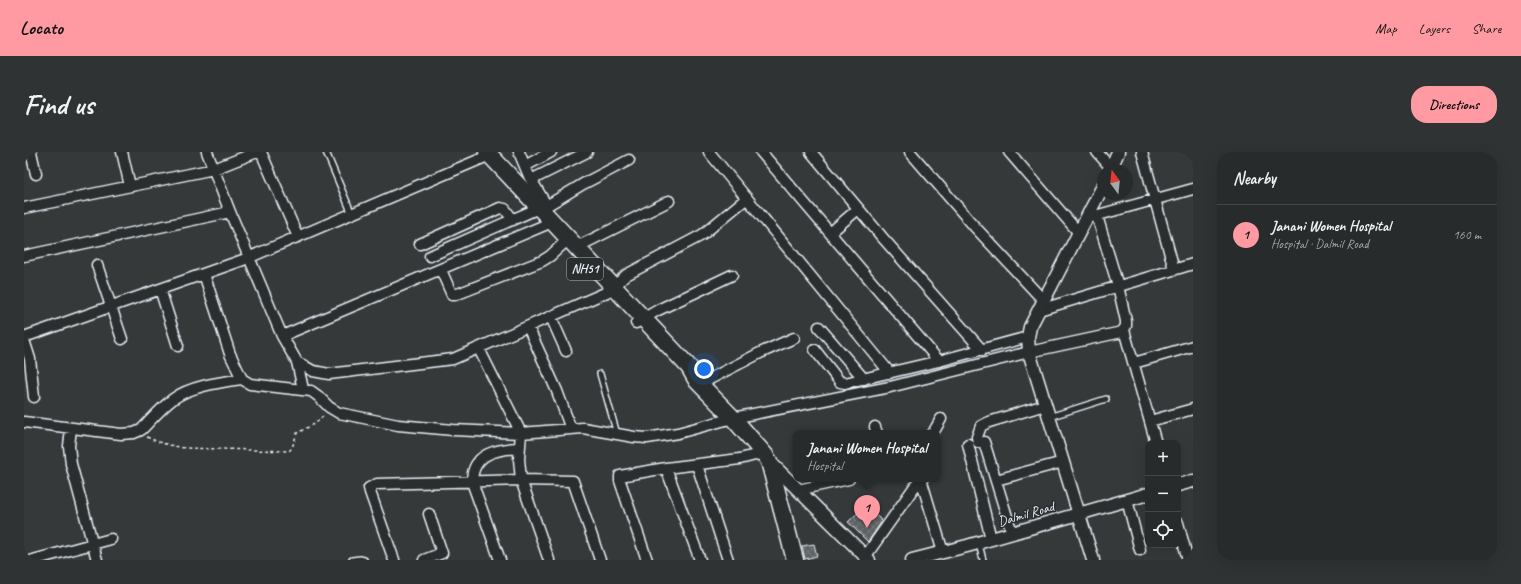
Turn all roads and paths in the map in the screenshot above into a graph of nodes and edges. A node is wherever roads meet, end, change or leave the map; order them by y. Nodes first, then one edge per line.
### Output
1 (31, 152) edge
2 (122, 152) edge
3 (208, 152) edge
4 (257, 152) edge
5 (261, 152) edge
6 (326, 152) edge
7 (519, 152) edge
8 (551, 152) edge
9 (587, 152) edge
10 (709, 152) edge
11 (761, 152) edge
12 (811, 152) edge
13 (910, 152) edge
14 (1009, 152) edge
15 (1097, 152) edge
16 (1118, 152) edge
17 (1142, 152) edge
18 (484, 154) edge
19 (629, 160) dead end
20 (1107, 164) edge
21 (1113, 164) edge
22 (524, 166) junction
23 (214, 169) junction
24 (36, 174) dead end
25 (531, 180) junction
26 (130, 186) junction
27 (1193, 189) edge
28 (747, 198) junction
29 (1098, 200) edge
30 (1155, 200) junction
31 (669, 201) dead end
32 (24, 208) edge
33 (858, 209) junction
34 (538, 210) junction
35 (230, 212) junction
36 (352, 214) junction
37 (1092, 217) junction
38 (513, 220) junction
39 (545, 225) junction
40 (830, 233) junction
41 (1079, 233) junction
42 (298, 237) junction
43 (420, 244) dead end
44 (570, 246) junction
45 (24, 256) edge
46 (430, 256) dead end
47 (249, 258) junction
48 (1193, 264) edge
49 (97, 265) dead end
50 (441, 270) junction
51 (1174, 270) junction
52 (204, 274) junction
53 (732, 275) dead end
54 (1118, 286) junction
55 (160, 289) junction
56 (610, 289) junction
57 (1041, 305) junction
58 (111, 306) junction
59 (551, 317) junction
60 (639, 321) junction
61 (528, 327) junction
62 (819, 327) dead end
63 (1124, 330) junction
64 (282, 336) junction
65 (1028, 337) junction
66 (24, 338) edge
67 (794, 338) dead end
68 (122, 339) dead end
69 (178, 346) dead end
70 (1193, 346) edge
71 (479, 349) junction
72 (566, 350) dead end
73 (815, 350) dead end
74 (982, 350) junction
75 (1029, 352) junction
76 (939, 361) junction
77 (297, 362) junction
78 (1134, 363) junction
79 (890, 373) junction
80 (600, 374) dead end
81 (242, 379) junction
82 (864, 379) junction
83 (699, 383) junction
84 (303, 389) junction
85 (34, 397) dead end
86 (1106, 399) dead end
87 (1045, 405) junction
88 (329, 407) junction
89 (1193, 409) edge
90 (1049, 417) junction
91 (734, 418) junction
92 (941, 419) dead end
93 (1150, 420) junction
94 (24, 422) edge
95 (71, 428) junction
96 (571, 429) junction
97 (141, 430) junction
98 (935, 430) edge
99 (522, 433) junction
100 (618, 435) junction
101 (1155, 440) edge
102 (968, 444) dead end
103 (520, 448) junction
104 (766, 457) junction
105 (1063, 462) junction
106 (697, 465) junction
107 (666, 468) junction
108 (521, 480) junction
109 (996, 480) junction
110 (1193, 481) edge
111 (472, 482) junction
112 (835, 482) edge
113 (918, 482) edge
114 (921, 482) edge
115 (1181, 484) edge
116 (798, 490) junction
117 (1145, 495) edge
118 (1127, 500) junction
119 (429, 514) dead end
120 (1079, 514) junction
121 (1012, 533) junction
122 (1181, 534) edge
123 (111, 539) dead end
124 (990, 539) junction
125 (978, 543) junction
126 (92, 544) junction
127 (1140, 550) dead end
128 (943, 552) junction
129 (867, 558) edge
130 (33, 560) edge
131 (97, 560) edge
132 (352, 560) edge
133 (364, 560) edge
134 (394, 560) edge
135 (424, 560) edge
136 (500, 560) edge
137 (550, 560) edge
138 (600, 560) edge
139 (648, 560) edge
140 (700, 560) edge
141 (728, 560) edge
142 (795, 560) edge
143 (912, 560) edge
144 (983, 560) edge
145 (1092, 560) edge
146 (1188, 560) edge

1 - 24 street
2 - 26 street
3 - 23 street
4 - 23 street
5 - 42 street
6 - 36 lane
7 - 22 street
8 - 22 street
9 - 25 street
10 - 28 street
11 - 40 street
12 - 33 street
13 - 57 street
14 - 41 street
15 - 20 street
16 - 21 street
17 - 30 street
18 - 34 highway, NH51
18 - 36 street
19 - 34 street
22 - 25 street
23 - 26 street
23 - 35 street
25 - 34 street
26 - 32 street
27 - 30 street
28 - 56 street
28 - 79 street
29 - 37 street
30 - 37 street
30 - 51 street
31 - 44 street
33 - 40 street
33 - 74 street
34 - 38 street
34 - 39 highway, NH51
34 - 44 highway, NH51
35 - 45 street
35 - 47 street
36 - 42 street
37 - 41 street
37 - 54 street
38 - 43 street
38 - 46 street
39 - 44 highway, NH51
39 - 50 street
40 - 76 street
41 - 57 street
42 - 47 street
44 - 50 street
44 - 56 highway, NH51
47 - 52 street
47 - 64 street
48 - 51 street
49 - 58 street
50 - 64 street
51 - 54 street
52 - 55 street
52 - 81 street
53 - 60 street
54 - 57 street
54 - 63 street
55 - 58 street
55 - 69 street
56 - 59 street
56 - 60 highway, NH51
57 - 65 street
58 - 66 street
58 - 68 street
59 - 61 street
59 - 72 street
60 - 83 highway, NH51
61 - 71 street
61 - 96 street
62 - 82 street
63 - 75 street
63 - 78 street
64 - 77 street
65 - 74 street
65 - 75 street
66 - 85 street
67 - 83 street
70 - 78 street
71 - 77 street
71 - 99 street
73 - 82 street
74 - 76 street
75 - 87 street
75 - 91 street
76 - 79 street
77 - 84 street
78 - 93 street
79 - 82 street
80 - 100 lane
81 - 84 street
81 - 97 street
83 - 91 highway, NH51
84 - 88 street
86 - 90 lane
87 - 90 street
87 - 109 street
88 - 97 path
88 - 99 street
89 - 93 street
90 - 105 street
91 - 100 street
91 - 104 highway, NH51
92 - 98 street
93 - 101 street
94 - 95 street
95 - 97 street
95 - 126 street
96 - 99 street
96 - 100 street
99 - 103 street
102 - 124 street
103 - 108 street
103 - 111 street
104 - 106 street
104 - 116 street
104 - 142 highway, NH51
105 - 109 street
105 - 120 street
106 - 107 street
106 - 141 street
107 - 139 street
107 - 140 street
108 - 111 street
108 - 137 street
108 - 138 street
109 - 121 street
110 - 115 street
111 - 134 street
111 - 136 street
112 - 116 street
113 - 129 street
114 - 128 street
116 - 129 street
117 - 118 street, Dalmil Road
118 - 120 street, Dalmil Road
118 - 127 street
119 - 135 street
120 - 121 street, Dalmil Road
120 - 145 street
121 - 124 street, Dalmil Road
122 - 146 street
123 - 126 street
124 - 125 street, Dalmil Road
125 - 128 street, Dalmil Road
125 - 144 lane
126 - 130 street
126 - 131 street
128 - 143 street, Dalmil Road
132 - 133 lane

